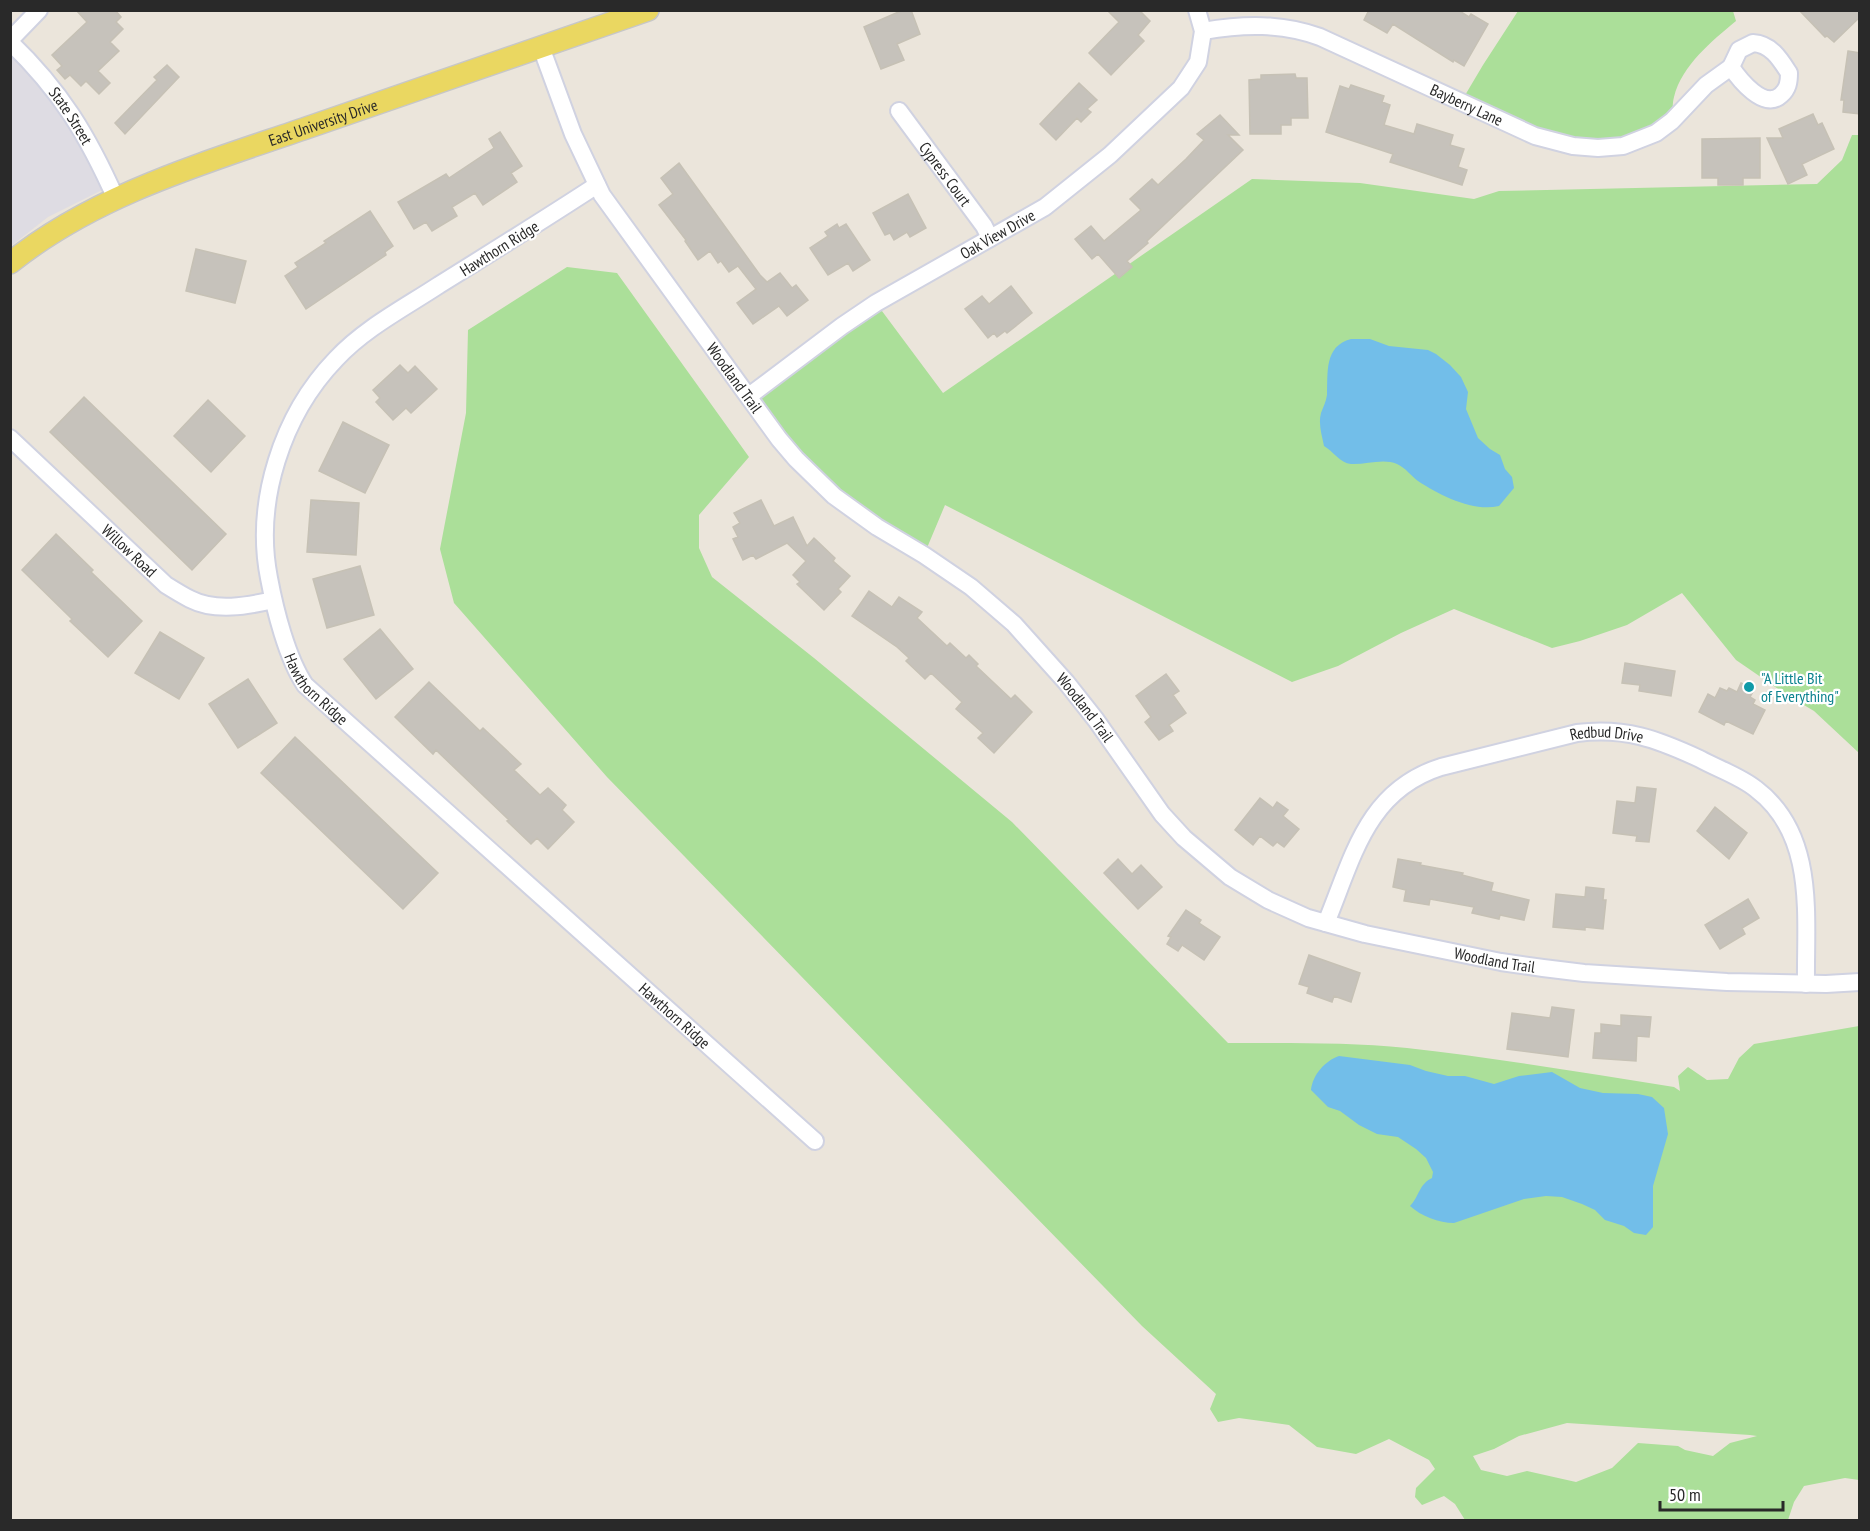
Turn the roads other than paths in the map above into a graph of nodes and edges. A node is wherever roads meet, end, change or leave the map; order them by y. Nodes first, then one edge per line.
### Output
1 (39, 10) edge
2 (648, 10) edge
3 (1197, 10) edge
4 (1203, 31) junction
5 (10, 41) edge
6 (541, 47) junction
7 (1731, 67) dead end
8 (899, 111) dead end
9 (597, 185) junction
10 (116, 200) junction
11 (990, 238) junction
12 (10, 263) edge
13 (748, 396) junction
14 (10, 438) edge
15 (273, 600) junction
16 (1326, 923) junction
17 (1860, 982) edge
18 (1806, 984) junction
19 (815, 1141) dead end

1 - 5 street
2 - 6 main road, East University Drive
3 - 4 street
4 - 7 street, Bayberry Lane
4 - 11 street, Oak View Drive
5 - 10 street, State Street
6 - 9 street, Woodland Trail
6 - 10 main road, East University Drive
8 - 11 street, Cypress Court
9 - 13 street, Woodland Trail
9 - 15 street, Hawthorn Ridge
10 - 12 main road, East University Drive
11 - 13 street, Oak View Drive
13 - 16 street, Woodland Trail
14 - 15 street, Willow Road
15 - 19 street, Hawthorn Ridge
16 - 18 street, Woodland Trail
16 - 18 street, Redbud Drive
17 - 18 street, Woodland Trail

